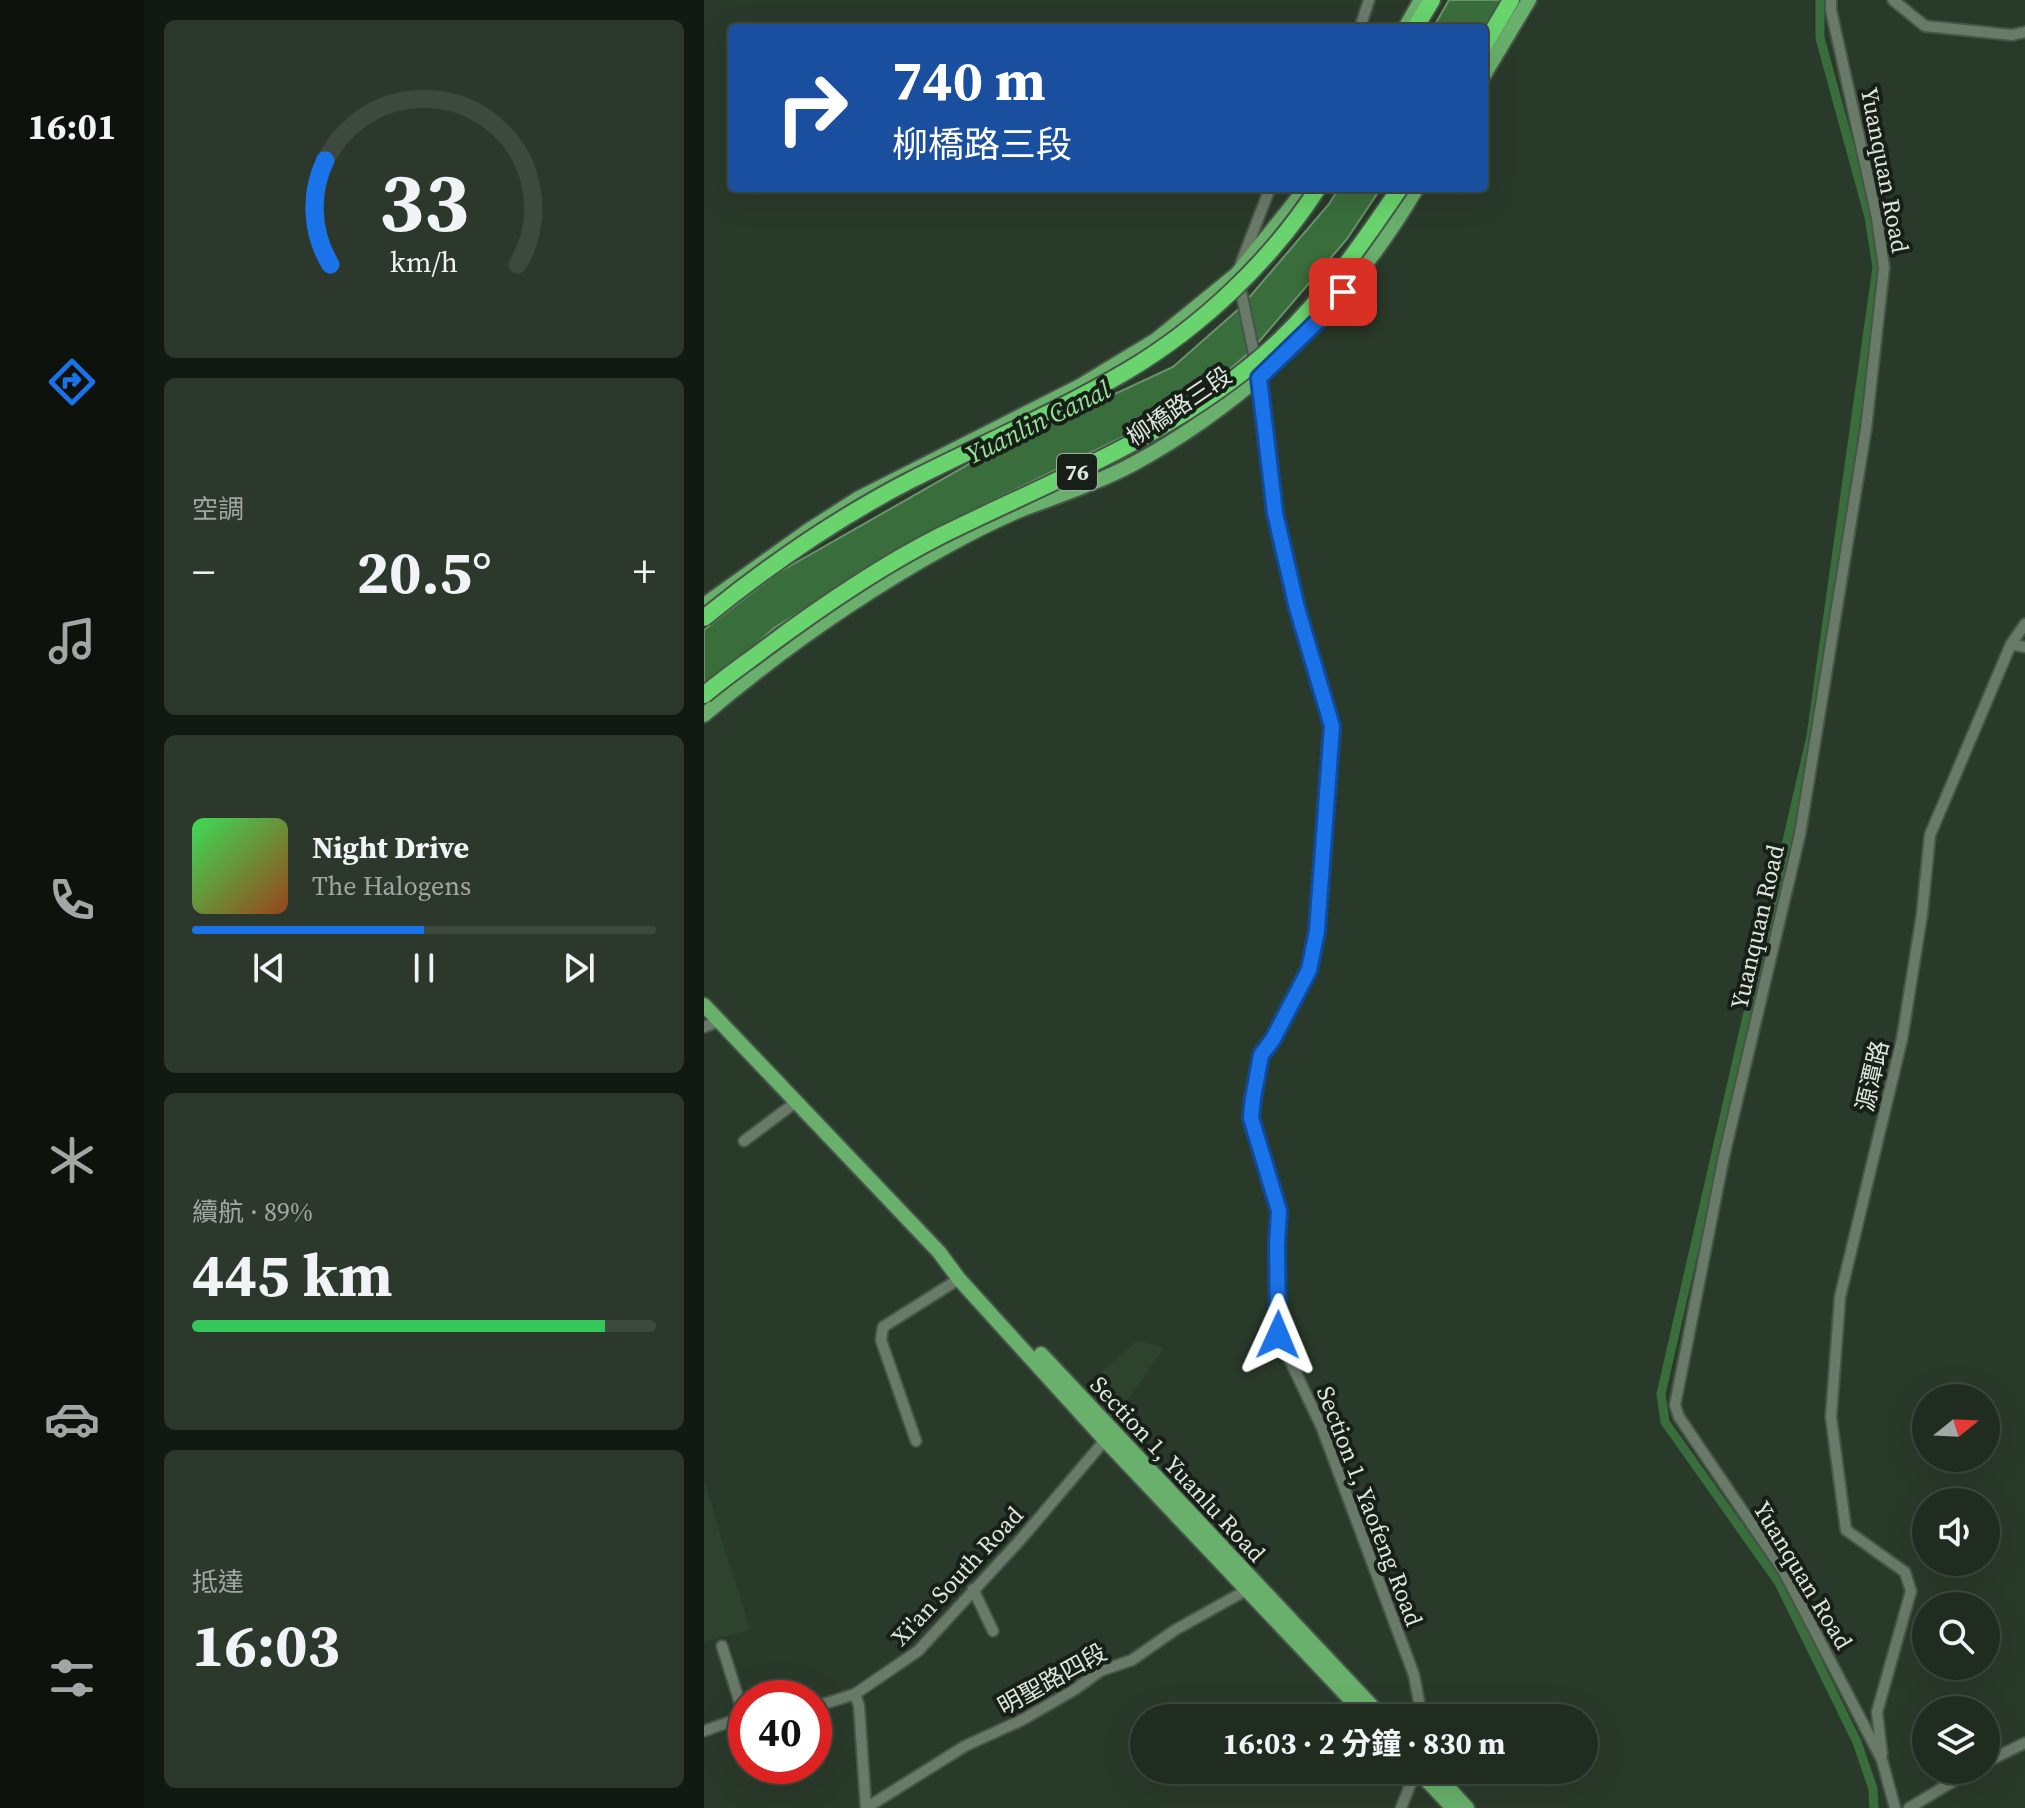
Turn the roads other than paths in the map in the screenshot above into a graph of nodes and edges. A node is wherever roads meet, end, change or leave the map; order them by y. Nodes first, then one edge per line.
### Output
1 (1369, 0) edge
2 (1421, 0) edge
3 (1432, 0) edge
4 (1511, 0) edge
5 (1529, 0) edge
6 (1831, 0) edge
7 (1893, 0) edge
8 (1361, 24) edge
9 (1407, 24) edge
10 (1417, 24) edge
11 (2025, 32) edge
12 (1488, 39) edge
13 (1488, 68) edge
14 (1268, 192) edge
15 (1303, 192) edge
16 (1315, 192) edge
17 (1397, 192) edge
18 (1415, 192) edge
19 (1237, 274) junction
20 (1259, 378) junction
21 (704, 605) edge
22 (704, 618) edge
23 (2025, 624) edge
24 (2011, 644) junction
25 (2025, 647) edge
26 (704, 695) edge
27 (704, 715) edge
28 (704, 1005) edge
29 (719, 1021) junction
30 (704, 1027) edge
31 (796, 1102) junction
32 (744, 1141) dead end
33 (939, 1252) junction
34 (959, 1279) junction
35 (1105, 1440) junction
36 (916, 1441) dead end
37 (1252, 1587) junction
38 (973, 1589) junction
39 (993, 1631) dead end
40 (722, 1646) dead end
41 (733, 1680) edge
42 (855, 1694) junction
43 (832, 1701) edge
44 (1356, 1704) edge
45 (1369, 1704) edge
46 (1419, 1704) edge
47 (728, 1722) edge
48 (704, 1731) edge
49 (2025, 1743) edge
50 (2000, 1755) edge
51 (1882, 1760) junction
52 (1413, 1784) edge
53 (1430, 1784) edge
54 (1445, 1784) edge
55 (1949, 1784) edge
56 (866, 1808) edge
57 (1401, 1808) edge
58 (1453, 1808) edge
59 (1467, 1808) edge
60 (1895, 1808) edge
61 (1909, 1808) edge

1 - 8 street
2 - 9 main road
3 - 10 highway
4 - 12 highway
5 - 13 main road
6 - 51 street, Yuanquan Road
7 - 11 street
14 - 19 street
15 - 19 main road
16 - 22 highway, bridge
17 - 26 highway, 76, bridge
18 - 20 main road, 柳橋路三段
19 - 20 street, Section 1, Yaofeng Road
19 - 21 main road
20 - 27 main road, 柳橋路三段
20 - 46 street, Section 1, Yaofeng Road
23 - 24 street, 源潭路
24 - 25 street
24 - 51 street, 源潭路
28 - 29 main road, Section 1, Yuanlu Road
29 - 30 street
29 - 31 main road, Section 1, Yuanlu Road
31 - 32 street
31 - 33 main road, Section 1, Yuanlu Road
33 - 34 main road, Section 1, Yuanlu Road
33 - 37 main road, Section 1, Yuanlu Road
34 - 35 main road, Section 1, Yuanlu Road
34 - 36 street
35 - 37 main road, Section 1, Yuanlu Road
35 - 38 street, Xi'an South Road
37 - 44 main road, Section 1, Yuanlu Road
37 - 45 main road, Section 1, Yuanlu Road
37 - 56 street, 明聖路四段
38 - 39 street
38 - 42 street, Xi'an South Road
40 - 41 street
42 - 43 street, Xi'an South Road
42 - 56 street
47 - 48 street
49 - 50 street
51 - 60 street, Yuanquan Road
52 - 57 street
53 - 58 main road
54 - 59 main road
55 - 61 street

